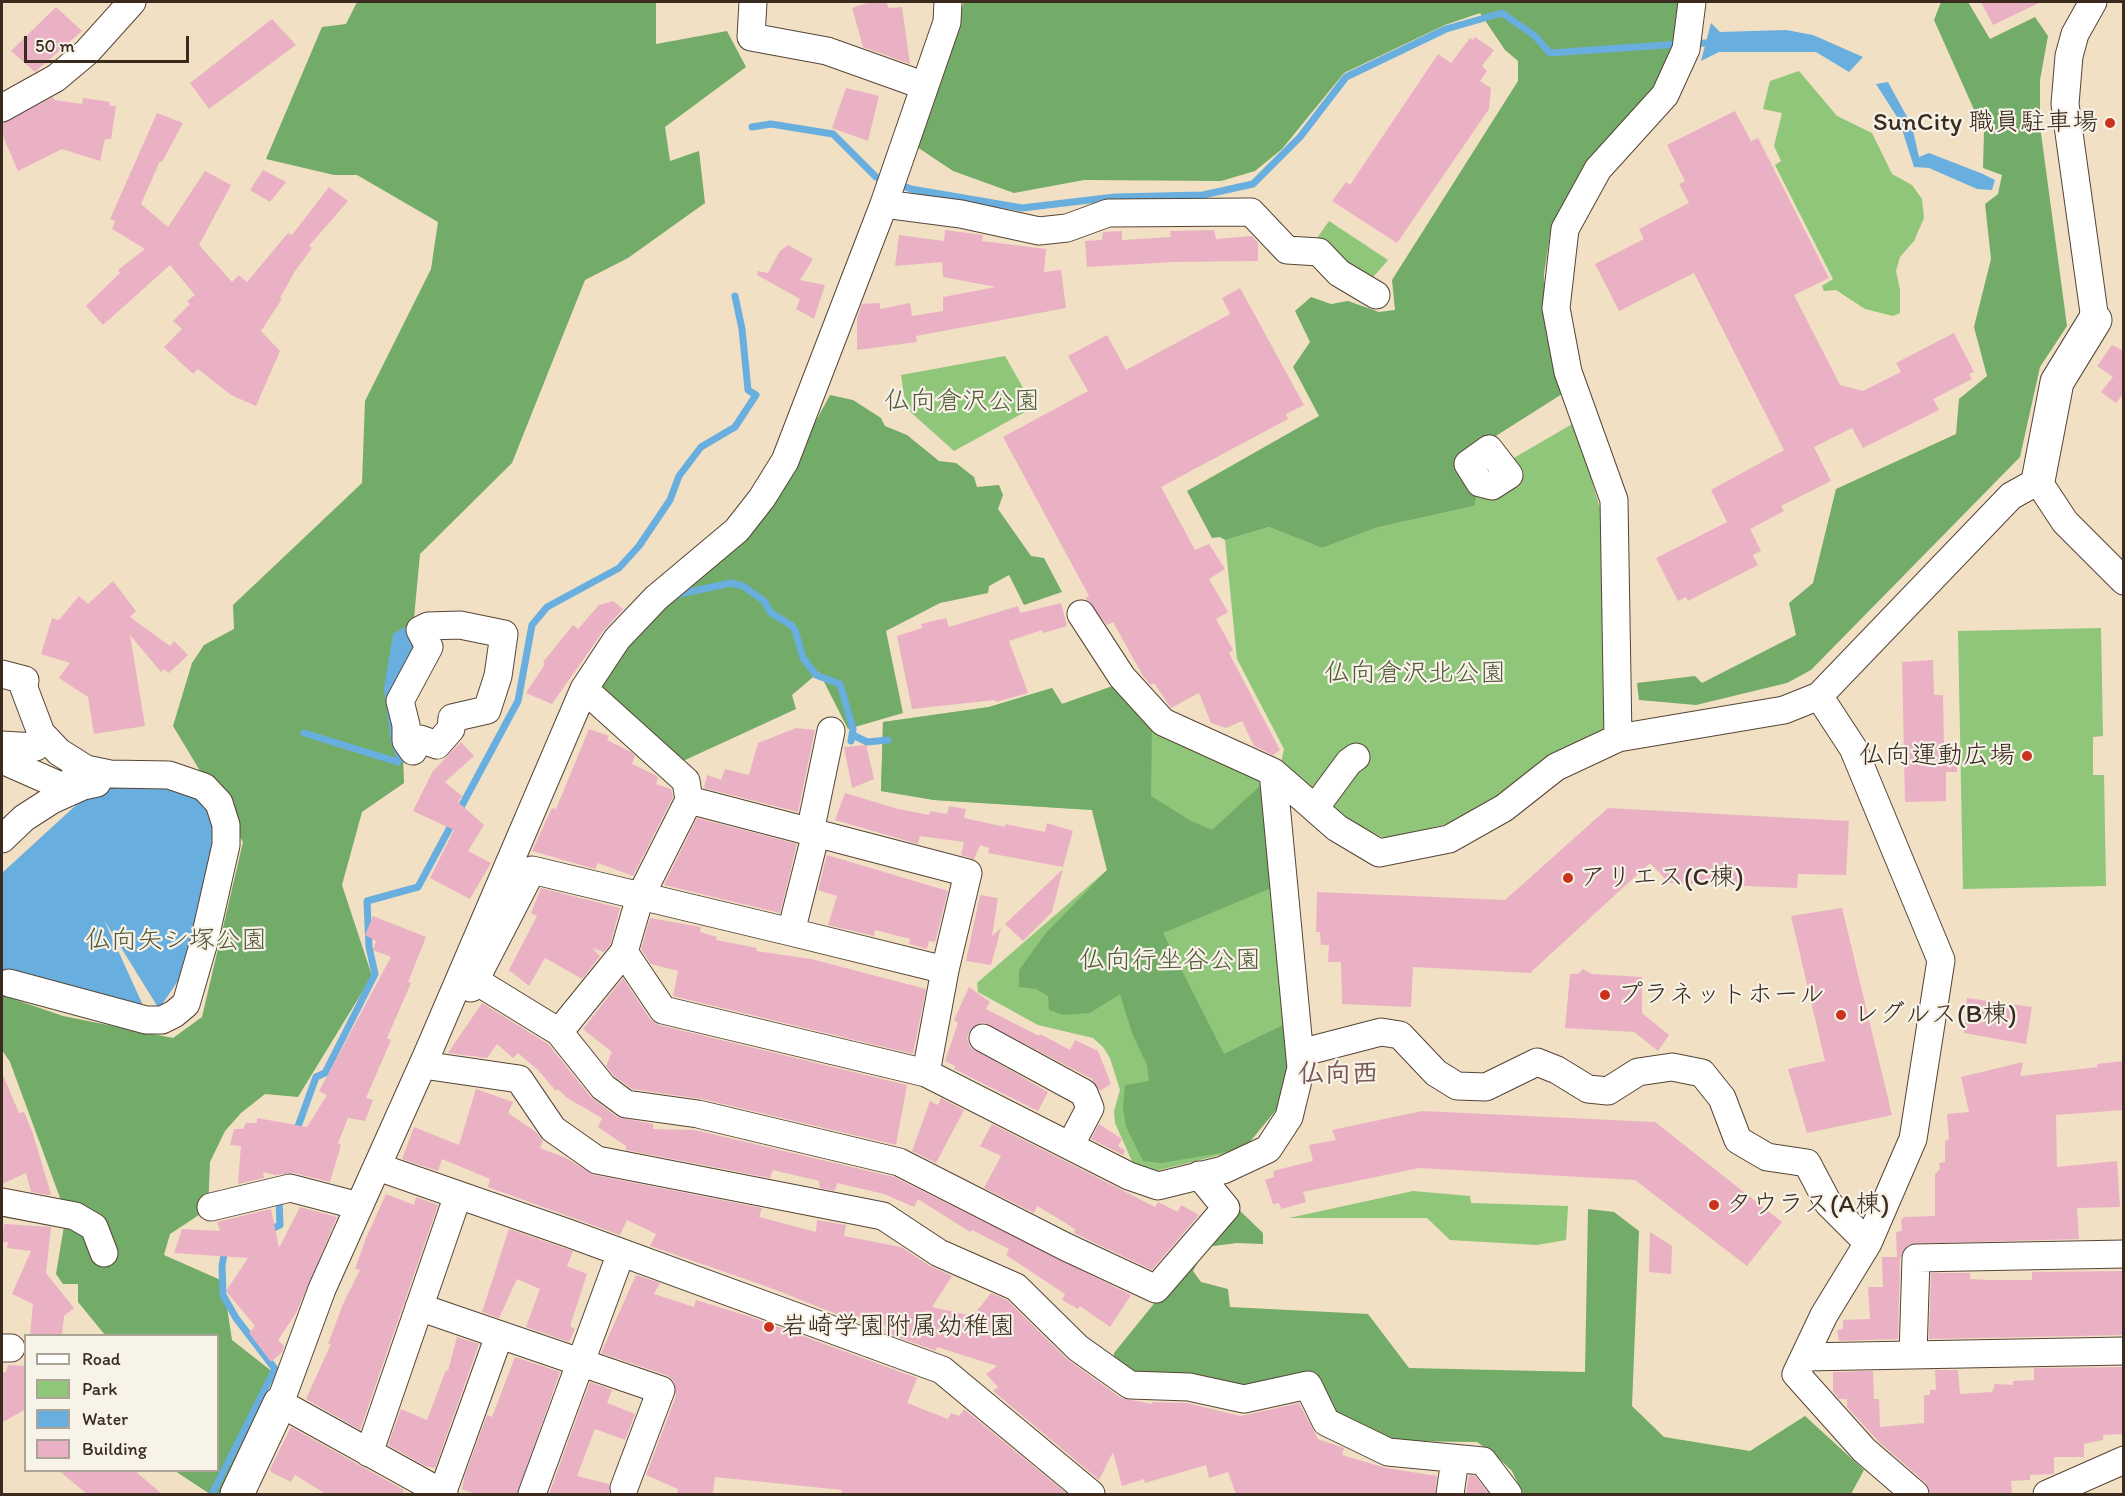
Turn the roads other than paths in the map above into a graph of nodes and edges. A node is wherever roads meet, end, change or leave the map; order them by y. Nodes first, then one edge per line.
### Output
1 (132, 2) edge
2 (753, 2) edge
3 (948, 2) edge
4 (1692, 2) edge
5 (2093, 2) edge
6 (925, 86) junction
7 (2, 108) edge
8 (884, 204) junction
9 (1376, 295) dead end
10 (2095, 320) joint
11 (2038, 481) junction
12 (2124, 581) edge
13 (1082, 614) dead end
14 (428, 626) joint
15 (3, 686) edge
16 (584, 689) junction
17 (1819, 696) junction
18 (831, 731) dead end
19 (2, 734) edge
20 (1618, 738) junction
21 (2, 745) edge
22 (1356, 757) dead end
23 (2, 759) edge
24 (56, 760) junction
25 (1274, 772) junction
26 (689, 800) junction
27 (1315, 808) junction
28 (813, 832) junction
29 (2, 839) edge
30 (640, 897) junction
31 (791, 932) junction
32 (624, 952) junction
33 (945, 970) junction
34 (5, 977) edge
35 (476, 981) junction
36 (559, 1032) junction
37 (983, 1038) dead end
38 (1300, 1053) junction
39 (425, 1060) junction
40 (926, 1073) junction
41 (1070, 1146) junction
42 (378, 1167) junction
43 (1199, 1175) junction
44 (458, 1195) junction
45 (2, 1202) edge
46 (359, 1206) junction
47 (211, 1208) dead end
48 (1868, 1243) junction
49 (621, 1252) junction
50 (104, 1253) dead end
51 (2124, 1254) edge
52 (419, 1307) junction
53 (499, 1336) junction
54 (2124, 1351) edge
55 (1913, 1355) junction
56 (1804, 1357) junction
57 (582, 1363) junction
58 (280, 1403) junction
59 (369, 1453) junction
60 (1455, 1459) junction
61 (2124, 1460) edge
62 (624, 1488) dead end
63 (237, 1494) edge
64 (443, 1494) edge
65 (532, 1494) edge
66 (1091, 1494) edge
67 (1450, 1494) edge
68 (1508, 1494) edge
69 (1915, 1494) edge
70 (2047, 1494) edge

1 - 7 street
2 - 6 street
3 - 6 street
4 - 20 street
5 - 10 street
6 - 8 street
8 - 9 street
8 - 16 street
10 - 11 street
11 - 12 street
11 - 17 street
13 - 25 street
14 - 14 street
15 - 24 street
15 - 34 street
16 - 26 street
16 - 39 street
17 - 20 street
17 - 48 street
18 - 28 street
19 - 24 street
20 - 27 street
21 - 24 street
22 - 27 street
23 - 24 street
24 - 29 street
24 - 34 street
25 - 27 street
25 - 38 street
26 - 28 street
26 - 30 street
28 - 31 street
28 - 33 street
30 - 31 street
30 - 32 street
30 - 35 street
31 - 33 street
32 - 36 street
32 - 40 street
33 - 40 street
35 - 36 street
35 - 39 street
36 - 43 street
37 - 41 street
38 - 43 street
38 - 48 street
39 - 42 street
39 - 60 street
40 - 41 street
41 - 43 street
42 - 44 street
42 - 46 street
44 - 49 street
44 - 52 street
45 - 50 street
46 - 47 street
46 - 58 street
48 - 56 street
49 - 57 street
49 - 66 street
51 - 55 street
52 - 53 street
52 - 59 street
53 - 57 street
53 - 64 street
54 - 55 street
55 - 56 street
56 - 69 street
57 - 62 street
57 - 65 street
58 - 59 street
58 - 63 street
59 - 64 street
60 - 67 street
60 - 68 street
61 - 70 street

